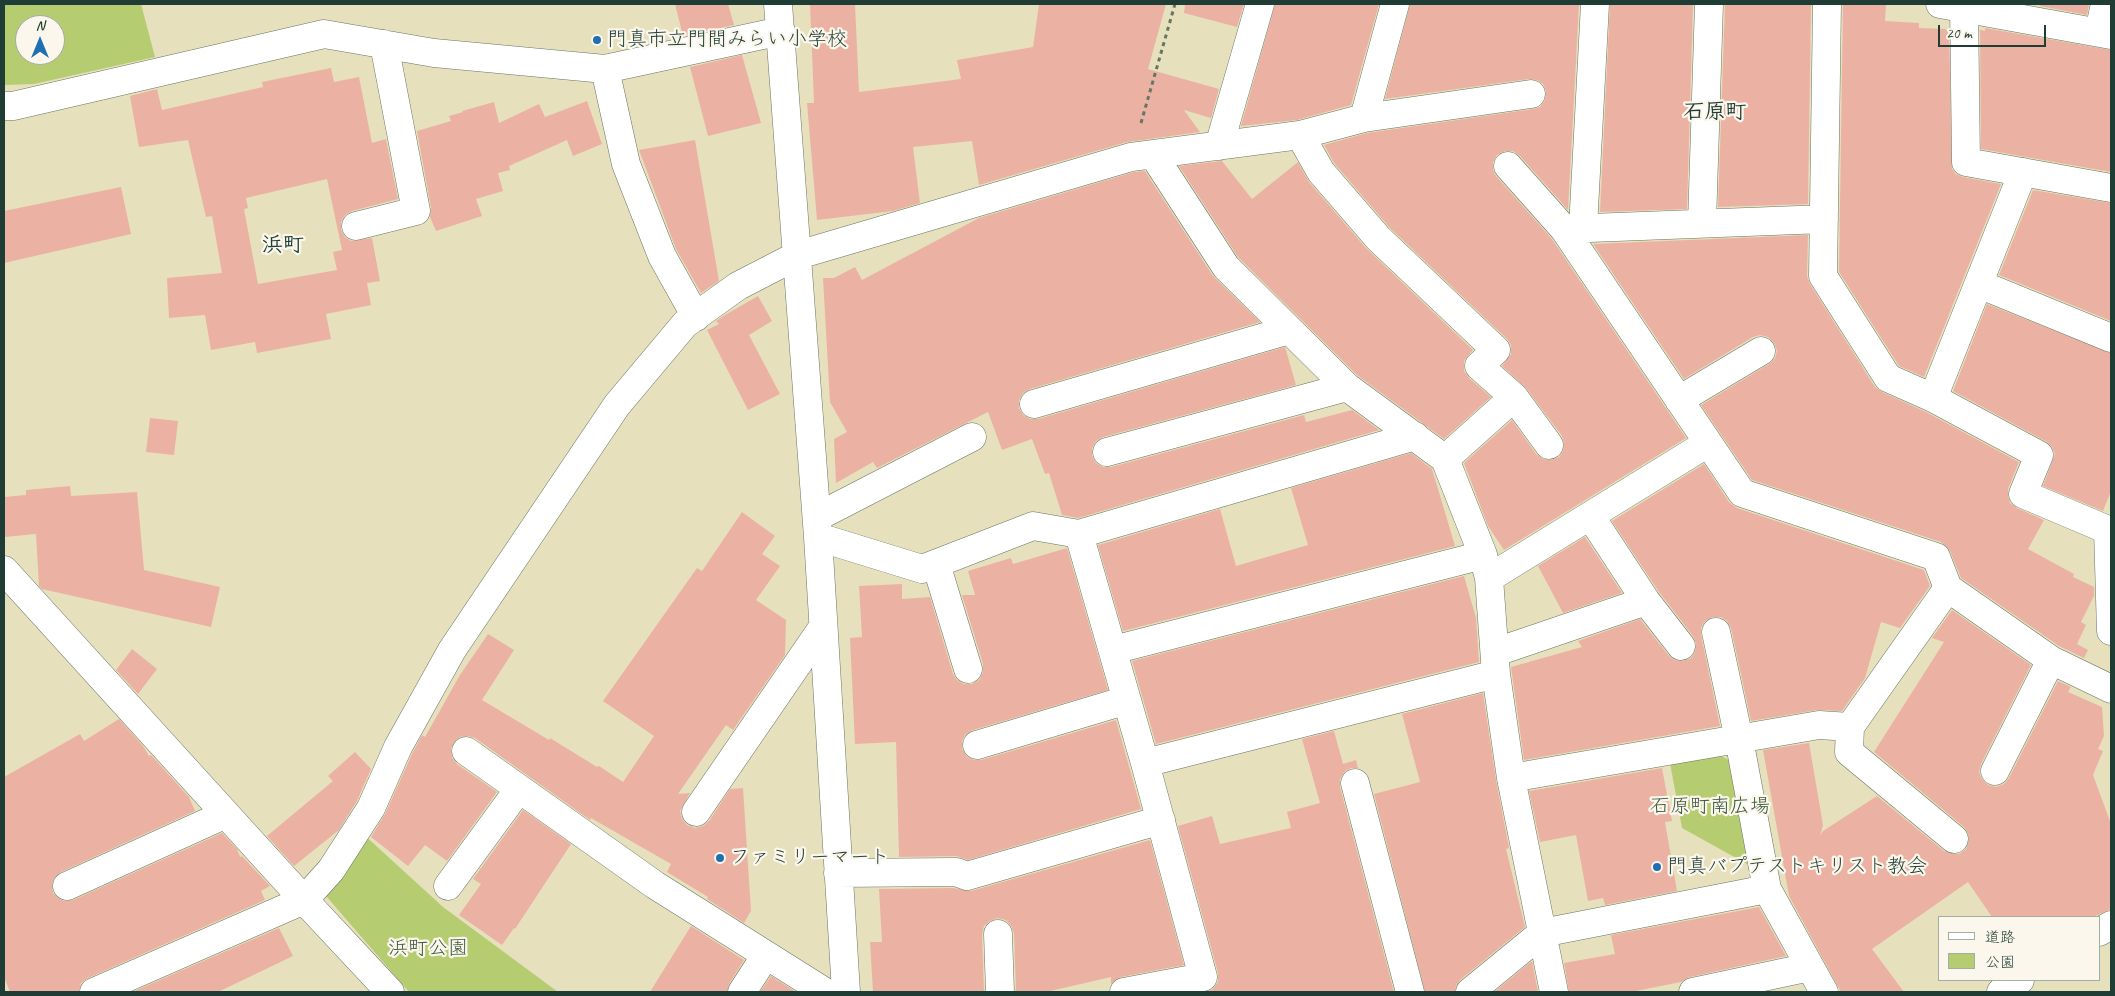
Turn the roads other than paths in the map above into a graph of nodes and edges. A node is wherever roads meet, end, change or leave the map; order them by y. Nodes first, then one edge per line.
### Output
1 (778, 4) edge
2 (1260, 4) edge
3 (1395, 4) edge
4 (1595, 4) edge
5 (1709, 4) edge
6 (1827, 4) edge
7 (2104, 4) edge
8 (1956, 5) edge
9 (781, 31) junction
10 (2105, 34) edge
11 (384, 44) junction
12 (605, 69) junction
13 (1531, 94) dead end
14 (4, 106) edge
15 (1364, 118) junction
16 (1300, 135) junction
17 (1219, 146) junction
18 (1142, 156) junction
19 (1508, 166) dead end
20 (2023, 172) junction
21 (2111, 188) edge
22 (1824, 219) junction
23 (1702, 223) junction
24 (356, 226) dead end
25 (1573, 228) junction
26 (798, 256) junction
27 (1979, 284) junction
28 (696, 317) junction
29 (1289, 330) junction
30 (2111, 338) edge
31 (1761, 351) dead end
32 (1347, 387) junction
33 (1514, 397) junction
34 (1933, 398) junction
35 (1679, 400) junction
36 (1034, 404) dead end
37 (1415, 436) junction
38 (972, 437) dead end
39 (1708, 443) junction
40 (1549, 445) dead end
41 (1106, 452) dead end
42 (1445, 460) junction
43 (1591, 517) junction
44 (2110, 523) edge
45 (818, 527) junction
46 (1079, 534) junction
47 (936, 564) junction
48 (1486, 566) junction
49 (4, 570) edge
50 (1948, 588) junction
51 (1646, 601) junction
52 (823, 626) junction
53 (2111, 631) edge
54 (1716, 632) dead end
55 (1681, 646) dead end
56 (1113, 650) junction
57 (2051, 660) junction
58 (1496, 663) junction
59 (968, 669) dead end
60 (2111, 689) edge
61 (1127, 700) junction
62 (1850, 727) junction
63 (1739, 739) junction
64 (978, 745) dead end
65 (466, 751) dead end
66 (1145, 763) junction
67 (1996, 771) dead end
68 (1511, 778) junction
69 (1355, 783) dead end
70 (519, 789) junction
71 (696, 812) dead end
72 (226, 814) junction
73 (1160, 820) junction
74 (1954, 839) dead end
75 (838, 873) junction
76 (67, 886) dead end
77 (448, 886) dead end
78 (1767, 889) junction
79 (304, 900) junction
80 (2111, 925) edge
81 (2100, 931) edge
82 (1542, 933) junction
83 (998, 934) dead end
84 (766, 955) junction
85 (1810, 967) junction
86 (2018, 981) edge
87 (1205, 984) edge
88 (94, 992) edge
89 (390, 992) edge
90 (742, 992) edge
91 (825, 992) edge
92 (846, 992) edge
93 (1000, 992) edge
94 (1124, 992) edge
95 (1410, 992) edge
96 (1470, 992) edge
97 (1554, 992) edge
98 (1693, 992) edge
99 (1824, 992) edge
100 (2001, 992) edge

1 - 9 street
2 - 17 street
3 - 15 street
4 - 25 street
5 - 23 street
6 - 22 street
7 - 10 street
8 - 10 street
8 - 20 street
9 - 12 street
9 - 26 street
11 - 12 street
11 - 14 street
11 - 24 street
12 - 28 street
13 - 15 street
15 - 16 street
16 - 17 street
16 - 33 street
17 - 18 street
18 - 26 street
18 - 29 street
19 - 25 street
20 - 21 street
20 - 27 street
22 - 23 street
22 - 34 street
23 - 25 street
25 - 35 street
26 - 28 street
26 - 45 street
27 - 30 street
27 - 34 street
28 - 79 street
29 - 32 street
29 - 36 street
31 - 35 street
32 - 37 street
32 - 41 street
33 - 40 street
33 - 42 street
34 - 44 street
35 - 39 street
37 - 42 street
37 - 46 street
38 - 45 street
39 - 43 street
39 - 50 street
42 - 48 street
43 - 48 street
43 - 51 street
44 - 53 street
45 - 47 street
45 - 52 street
46 - 47 street
46 - 56 street
47 - 59 street
48 - 56 street
48 - 58 street
49 - 72 street
50 - 57 street
50 - 62 street
51 - 55 street
51 - 58 street
52 - 71 street
52 - 75 street
54 - 63 street
56 - 61 street
57 - 60 street
57 - 67 street
58 - 66 street
58 - 68 street
61 - 64 street
61 - 66 street
62 - 63 street
62 - 74 street
63 - 68 street
63 - 78 street
65 - 70 street
66 - 73 street
68 - 82 street
69 - 95 street
70 - 77 street
70 - 84 street
72 - 76 street
72 - 79 street
73 - 75 street
73 - 87 street
75 - 92 street
78 - 82 street
78 - 85 street
79 - 88 street
79 - 89 street
80 - 81 street
82 - 96 street
82 - 97 street
83 - 93 street
84 - 90 street
84 - 91 street
85 - 98 street
85 - 99 street
86 - 100 street
87 - 94 street

